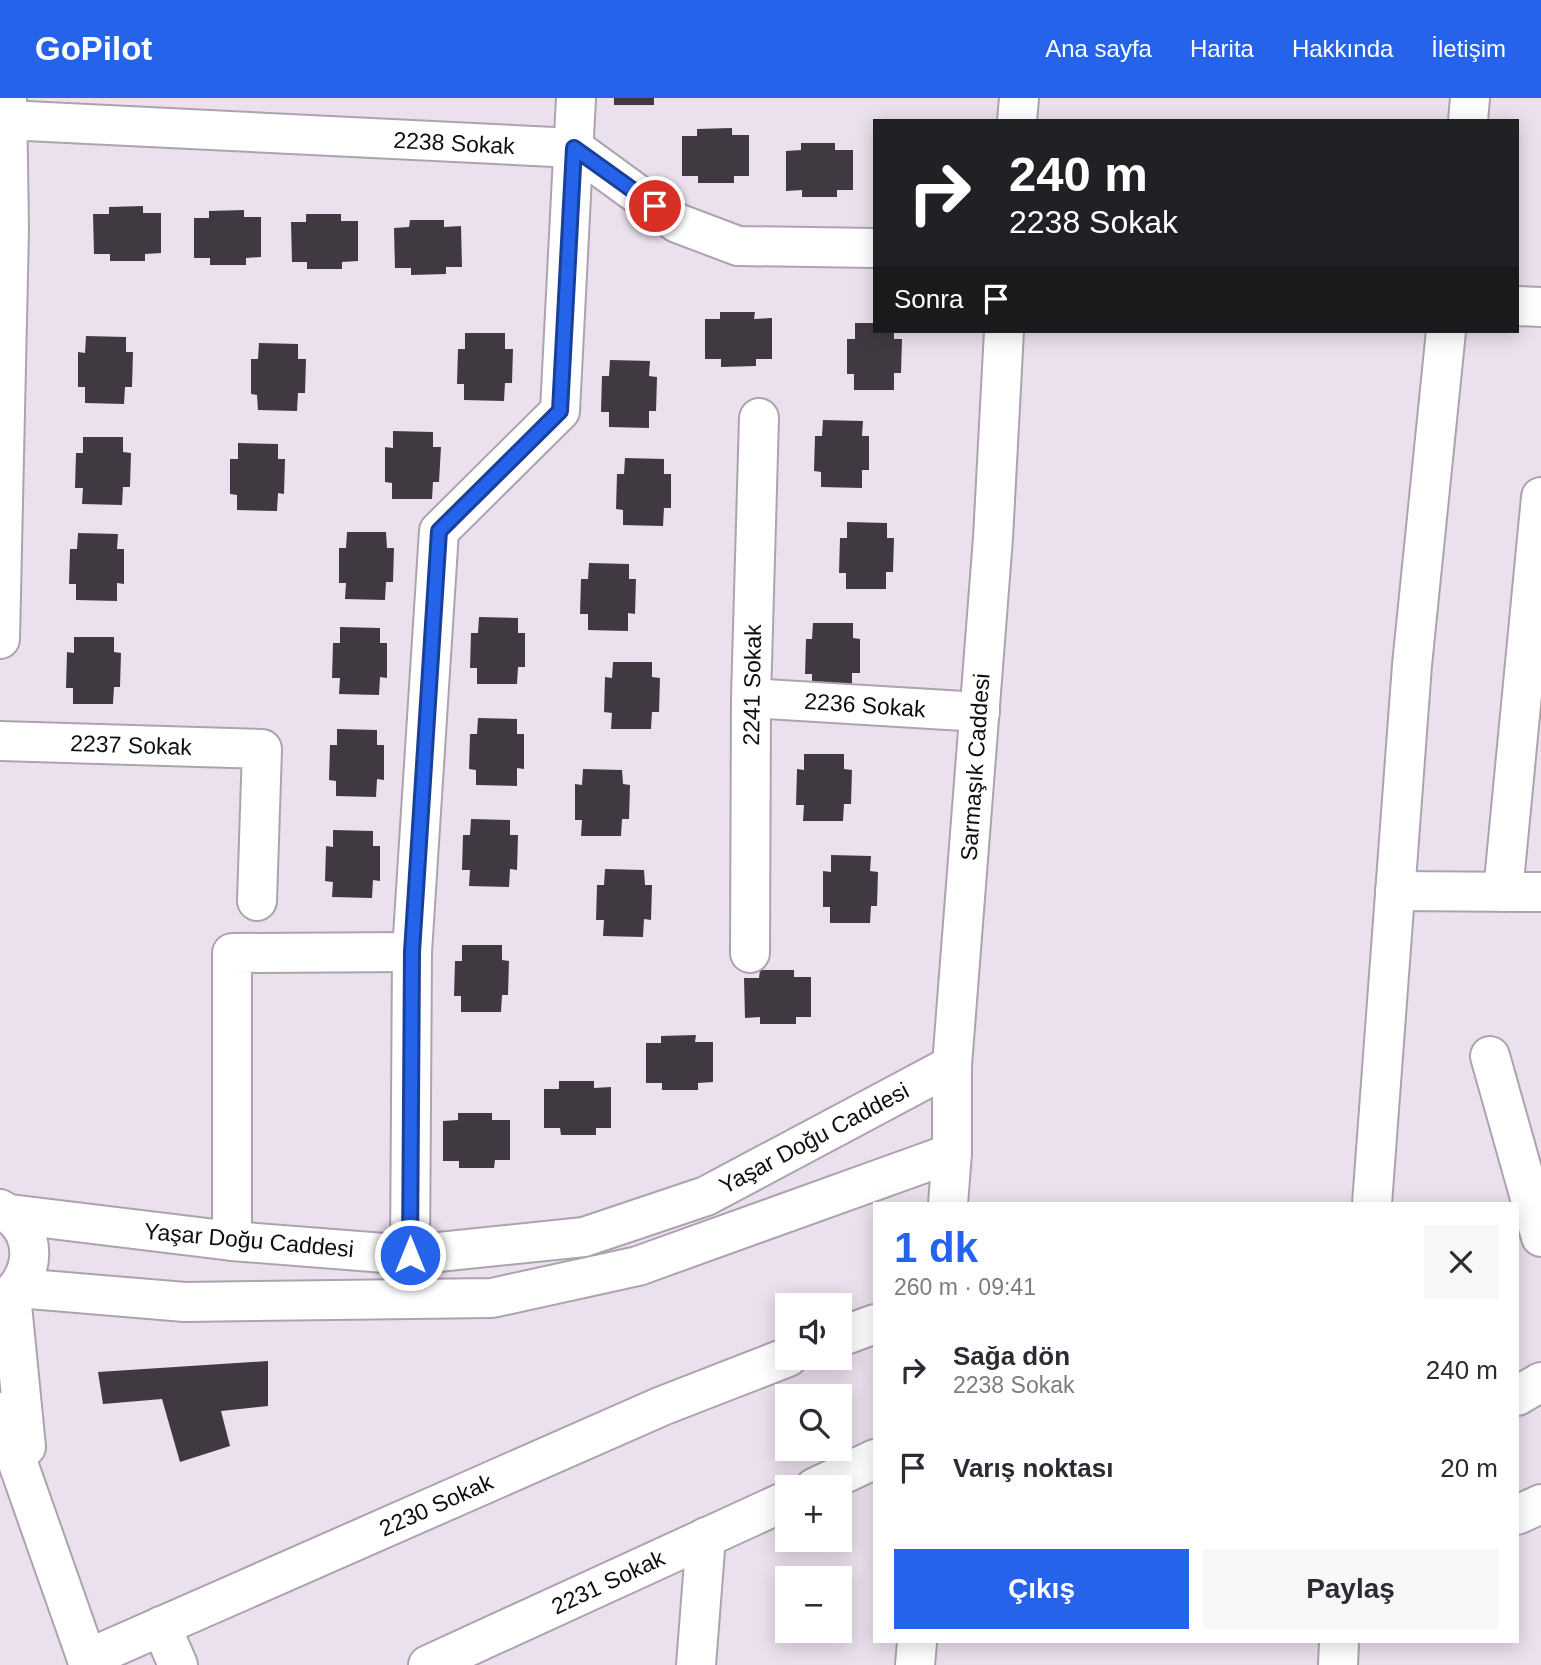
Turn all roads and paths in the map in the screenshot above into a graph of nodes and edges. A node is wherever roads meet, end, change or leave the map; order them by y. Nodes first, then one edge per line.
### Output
1 (576, 98) edge
2 (1018, 98) edge
3 (1470, 98) edge
4 (6, 109) edge
5 (1017, 119) edge
6 (1468, 119) edge
7 (574, 148) junction
8 (873, 248) edge
9 (1519, 306) edge
10 (1541, 307) edge
11 (1004, 333) edge
12 (1446, 333) edge
13 (760, 418) dead end
14 (1541, 497) edge
15 (0, 639) edge
16 (751, 698) junction
17 (980, 712) junction
18 (0, 741) edge
19 (1395, 891) junction
20 (1503, 892) junction
21 (1541, 892) edge
22 (257, 901) dead end
23 (412, 952) junction
24 (750, 953) dead end
25 (1490, 1056) dead end
26 (952, 1065) junction
27 (952, 1153) junction
28 (948, 1202) edge
29 (1372, 1202) edge
30 (5, 1212) edge
31 (1541, 1237) edge
32 (232, 1241) junction
33 (410, 1255) junction
34 (10, 1295) edge
35 (873, 1325) edge
36 (852, 1333) edge
37 (775, 1362) edge
38 (1541, 1382) edge
39 (1519, 1395) edge
40 (0, 1412) edge
41 (873, 1460) edge
42 (841, 1475) edge
43 (31, 1502) junction
44 (1541, 1504) edge
45 (775, 1506) edge
46 (1519, 1514) edge
47 (706, 1537) junction
48 (161, 1626) junction
49 (917, 1643) edge
50 (1339, 1643) edge
51 (88, 1662) edge
52 (178, 1665) edge
53 (428, 1665) edge
54 (696, 1665) edge
55 (915, 1665) edge
56 (1338, 1665) edge

1 - 7 street
2 - 5 street
3 - 6 street
4 - 7 street, 2238 Sokak
4 - 15 street
7 - 8 street
7 - 23 street
9 - 10 street
11 - 17 street, Sarmaşık Caddesi
12 - 19 street
13 - 16 street, 2241 Sokak
14 - 20 street
16 - 17 street, 2236 Sokak
16 - 24 street, 2241 Sokak
17 - 26 street, Sarmaşık Caddesi
18 - 22 street, 2237 Sokak
19 - 20 street
19 - 29 street
20 - 21 street
23 - 32 street
23 - 33 street
25 - 31 street
26 - 27 street, Sarmaşık Caddesi
26 - 33 street, Yaşar Doğu Caddesi
27 - 28 street, Sarmaşık Caddesi
27 - 34 street, Yaşar Doğu Caddesi
30 - 32 street, Yaşar Doğu Caddesi
30 - 34 street
32 - 33 street, Yaşar Doğu Caddesi
34 - 43 street
35 - 36 street
37 - 48 street, 2230 Sokak
38 - 39 street
40 - 43 street
41 - 42 street
43 - 51 street
44 - 46 street
45 - 47 street, 2231 Sokak
47 - 53 street, 2231 Sokak
47 - 54 street
48 - 51 street, 2230 Sokak
48 - 52 street
49 - 55 street
50 - 56 street

